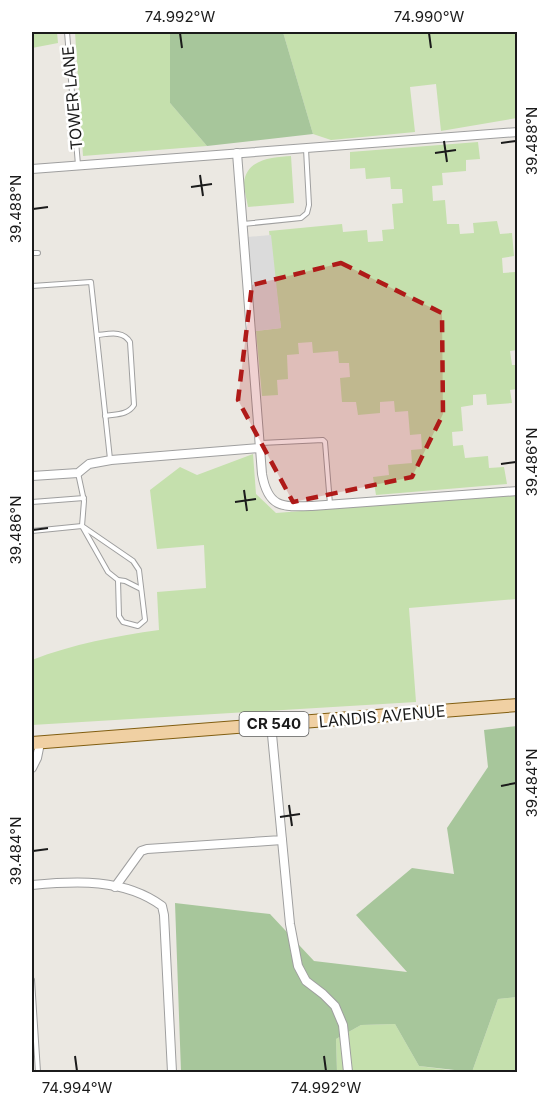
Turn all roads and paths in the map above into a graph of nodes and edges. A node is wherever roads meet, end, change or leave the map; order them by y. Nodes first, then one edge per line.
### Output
1 (67, 32) edge
2 (518, 132) edge
3 (306, 148) junction
4 (237, 153) junction
5 (78, 165) junction
6 (32, 169) edge
7 (242, 224) junction
8 (38, 253) dead end
9 (32, 254) edge
10 (32, 286) edge
11 (97, 335) junction
12 (105, 416) junction
13 (260, 445) junction
14 (110, 460) junction
15 (78, 473) junction
16 (32, 476) edge
17 (518, 492) edge
18 (84, 498) junction
19 (32, 502) edge
20 (330, 505) junction
21 (82, 526) junction
22 (32, 531) edge
23 (118, 580) junction
24 (141, 589) junction
25 (518, 705) edge
26 (271, 724) junction
27 (36, 743) edge
28 (32, 768) edge
29 (282, 840) junction
30 (32, 885) edge
31 (115, 887) junction
32 (32, 980) edge
33 (39, 1072) edge
34 (172, 1072) edge
35 (348, 1072) edge

1 - 5 lane, TOWER LANE
2 - 3 street
3 - 4 street
3 - 7 lane
4 - 5 street
4 - 7 street
5 - 6 street
7 - 13 street
8 - 9 lane
10 - 11 lane
11 - 12 lane
11 - 12 lane
12 - 14 lane
13 - 14 street
13 - 20 street
13 - 20 lane
14 - 15 street
15 - 16 street
15 - 18 lane
17 - 20 street
18 - 19 lane
18 - 21 lane
21 - 22 lane
21 - 23 lane
21 - 24 lane
23 - 24 lane
23 - 24 lane
25 - 26 main road, LANDIS AVENUE / CR 540
26 - 27 main road, LANDIS AVENUE / CR 540
26 - 29 street
27 - 28 street
29 - 31 street
29 - 35 street
30 - 31 street
31 - 34 street
32 - 33 lane

